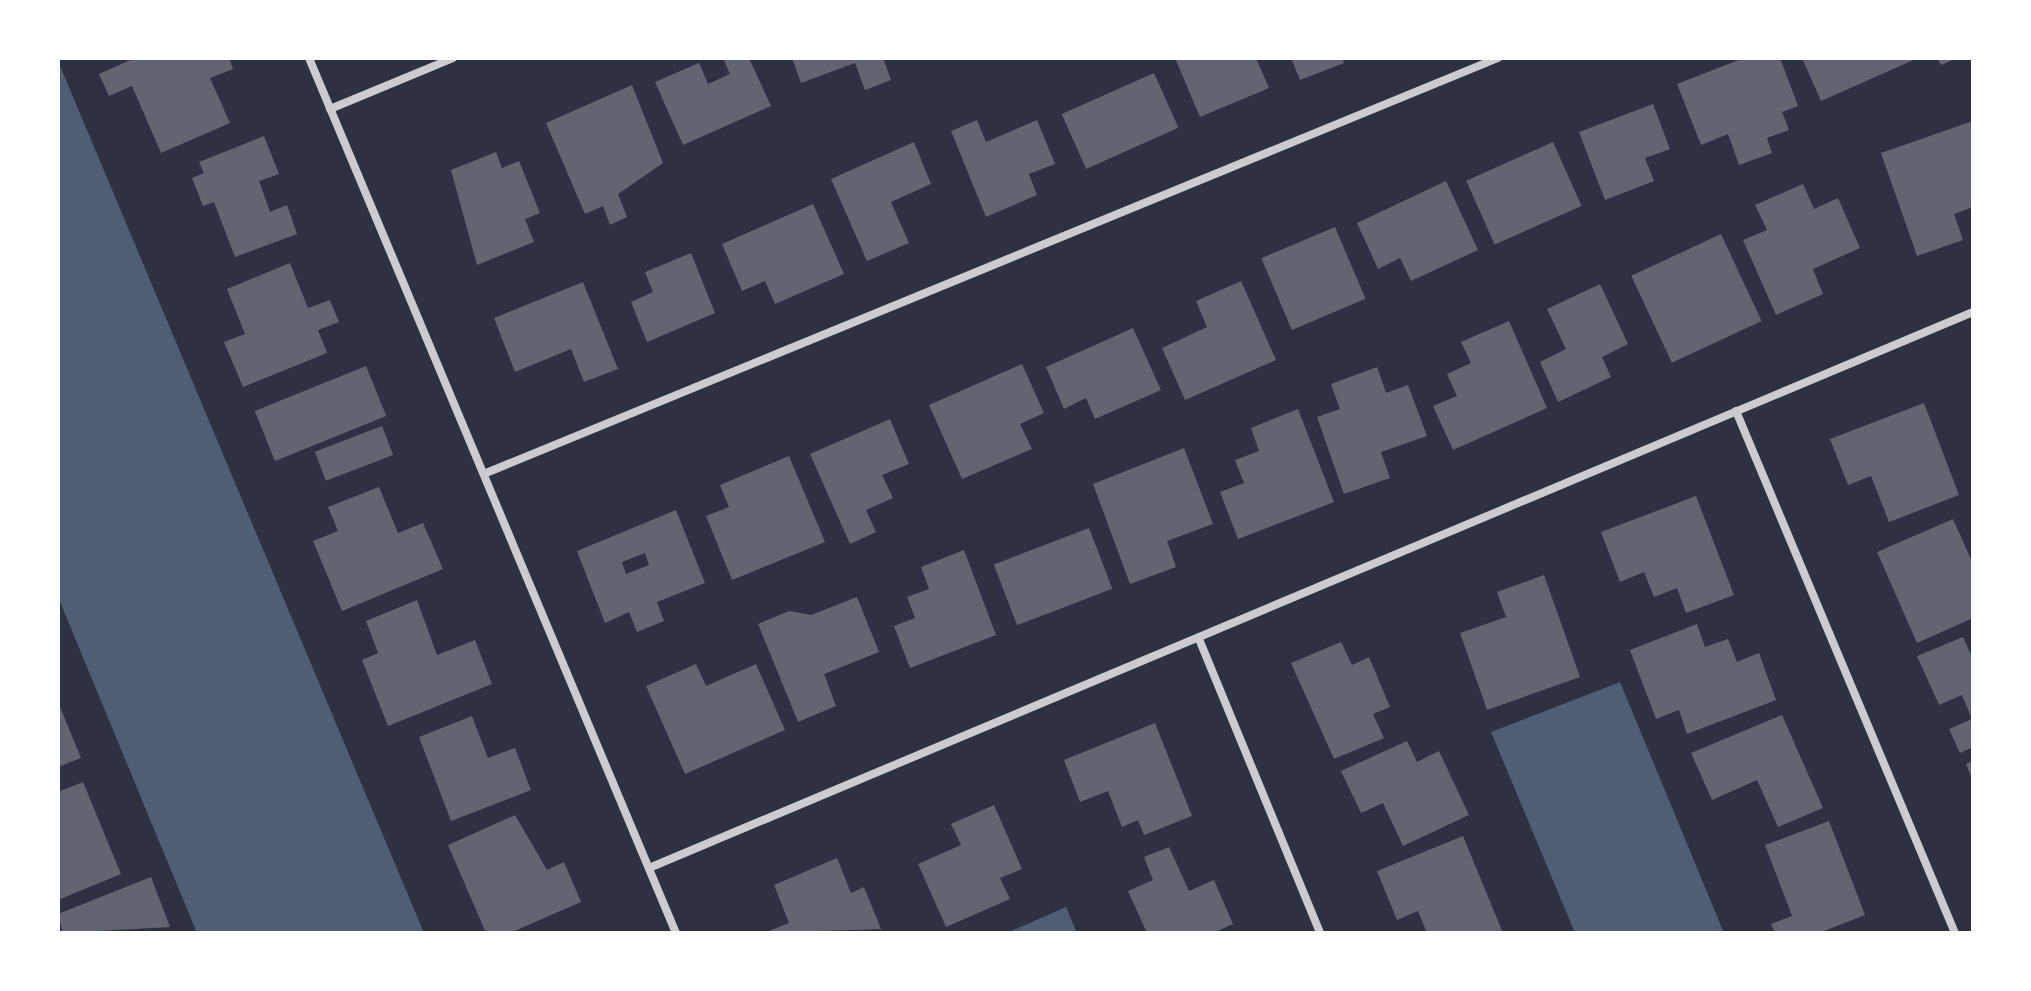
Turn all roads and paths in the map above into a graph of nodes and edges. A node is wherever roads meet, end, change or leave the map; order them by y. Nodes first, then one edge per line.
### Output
1 (309, 58) edge
2 (453, 58) edge
3 (1498, 58) edge
4 (330, 109) junction
5 (1973, 312) edge
6 (1736, 411) junction
7 (486, 473) junction
8 (1199, 639) junction
9 (649, 868) junction
10 (676, 933) edge
11 (1320, 933) edge
12 (1955, 933) edge

1 - 4 street
2 - 4 street
3 - 7 street
4 - 7 street
5 - 6 street
6 - 8 street
6 - 12 street
7 - 9 street
8 - 9 street
8 - 11 street
9 - 10 street

